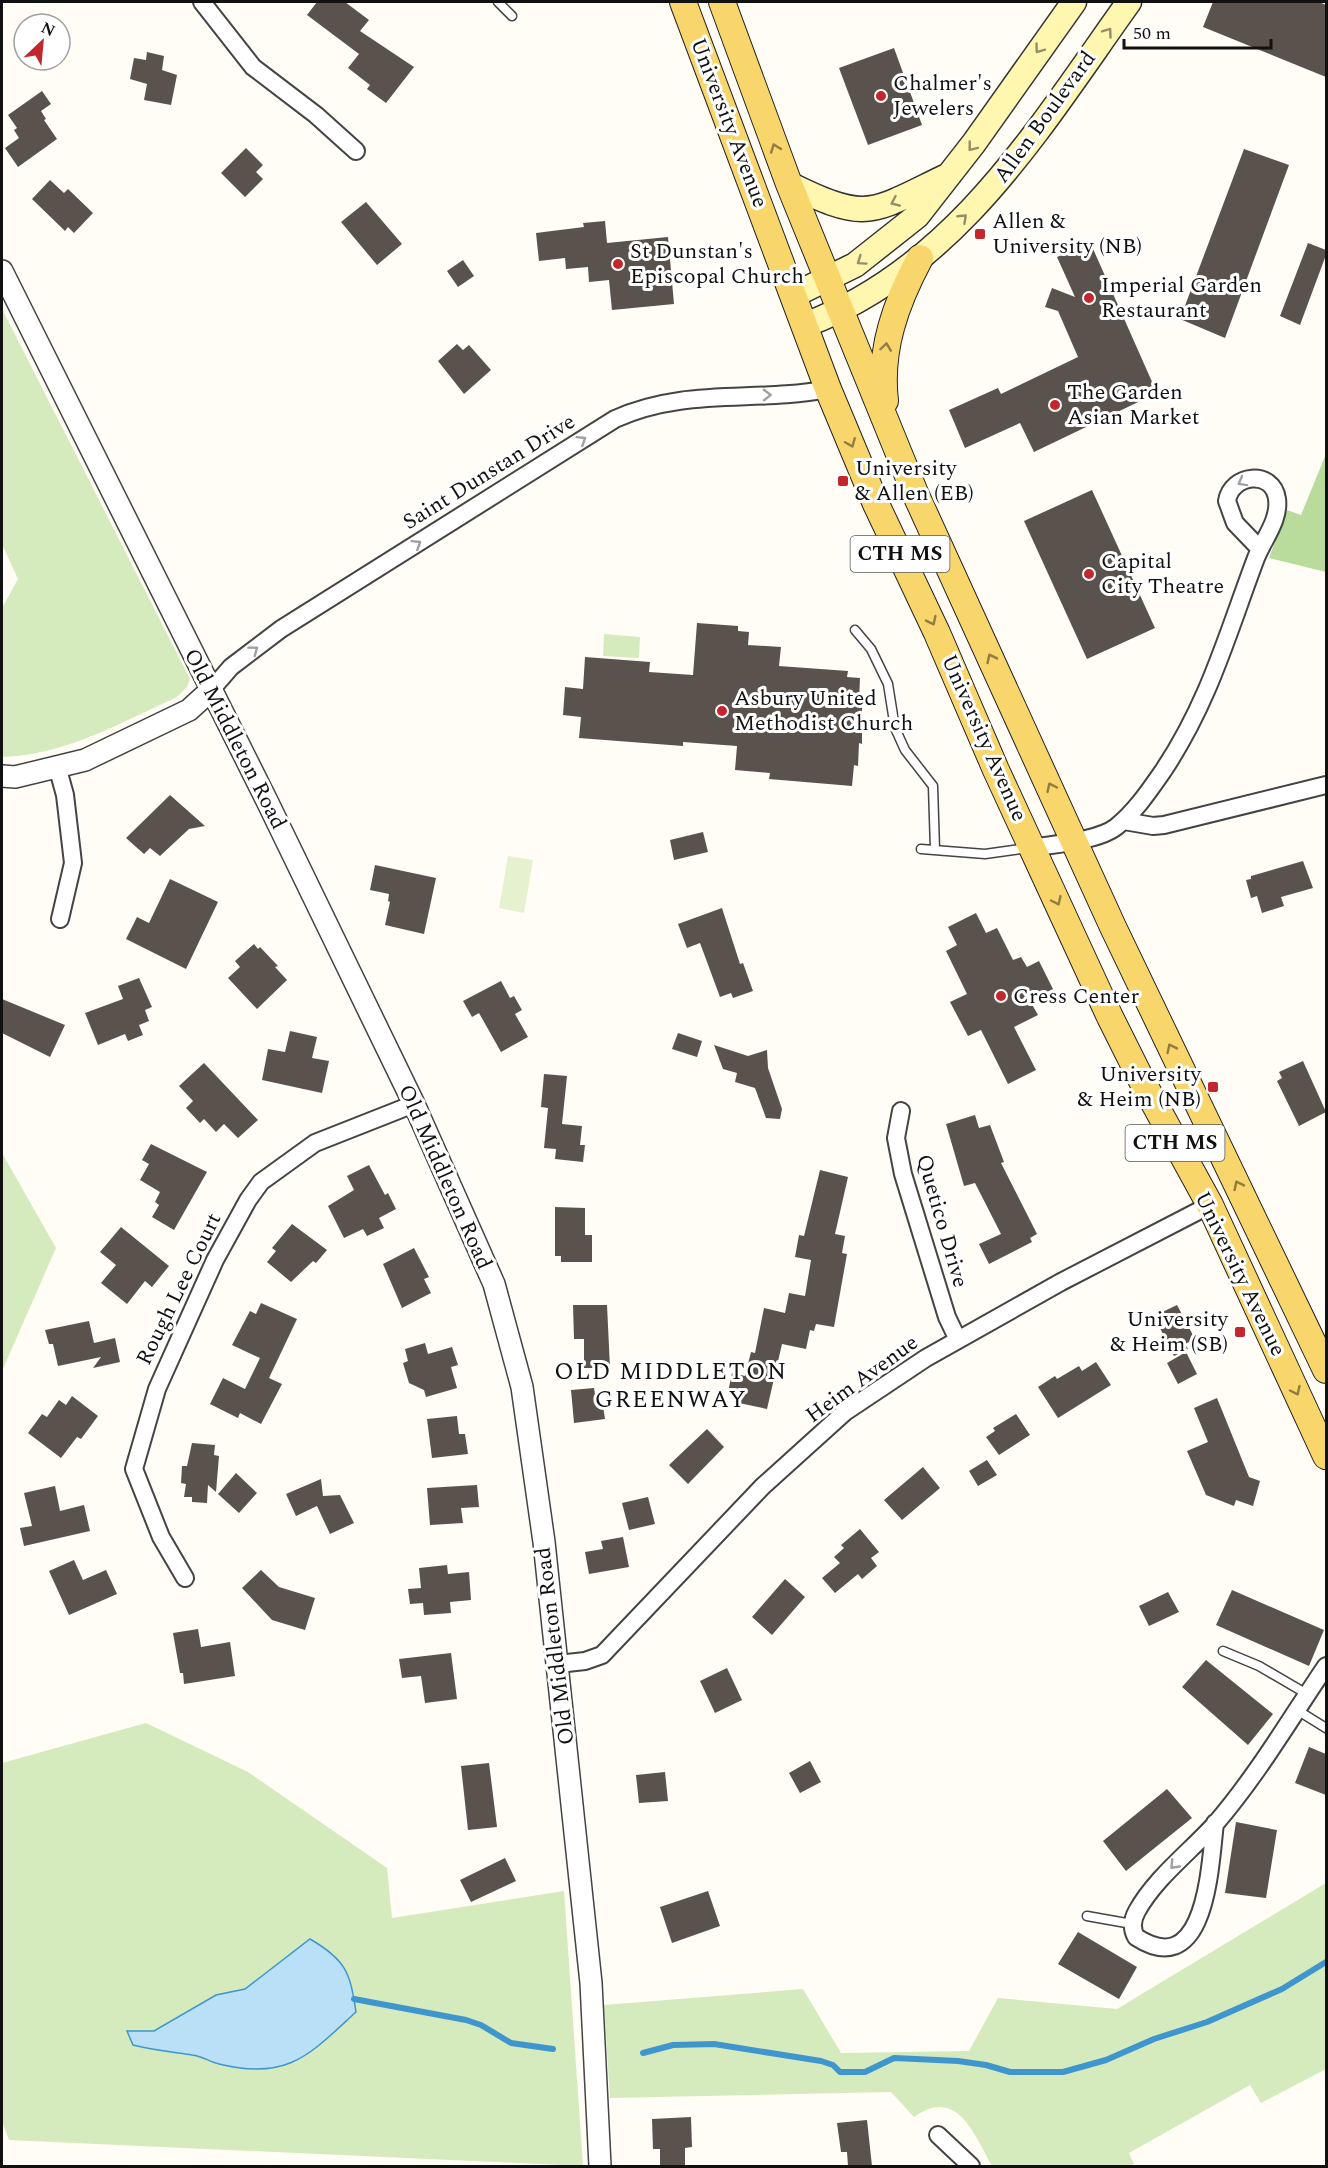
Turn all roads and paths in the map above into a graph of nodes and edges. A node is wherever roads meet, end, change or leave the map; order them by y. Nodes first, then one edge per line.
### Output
1 (202, 2) edge
2 (498, 2) edge
3 (683, 2) edge
4 (722, 2) edge
5 (1074, 2) edge
6 (1129, 2) edge
7 (512, 16) dead end
8 (356, 151) dead end
9 (947, 176) junction
10 (789, 184) junction
11 (920, 258) junction
12 (2, 272) edge
13 (828, 280) junction
14 (794, 295) junction
15 (842, 311) junction
16 (805, 325) junction
17 (828, 389) junction
18 (888, 426) junction
19 (1260, 549) dead end
20 (855, 630) dead end
21 (211, 690) junction
22 (57, 766) junction
23 (2, 776) edge
24 (1326, 785) edge
25 (1124, 821) junction
26 (1076, 840) junction
27 (1032, 848) junction
28 (921, 849) dead end
29 (935, 850) junction
30 (60, 919) dead end
31 (414, 1104) junction
32 (901, 1111) dead end
33 (1210, 1205) junction
34 (958, 1340) junction
35 (1314, 1343) junction
36 (1326, 1370) edge
37 (1326, 1456) edge
38 (185, 1578) dead end
39 (1223, 1652) dead end
40 (558, 1664) junction
41 (1326, 1666) edge
42 (1307, 1694) junction
43 (1297, 1710) junction
44 (1326, 1728) edge
45 (1215, 1823) junction
46 (1087, 1916) dead end
47 (1132, 1924) junction
48 (938, 2135) dead end
49 (600, 2166) edge
50 (971, 2166) edge

1 - 8 street
2 - 7 lane
3 - 14 main road, University Avenue / CTH MS
10 -> 4 main road, University Avenue / CTH MS
5 -> 9 main road, Allen Boulevard
11 -> 6 main road, Allen Boulevard
9 -> 10 main road
9 -> 13 main road, Allen Boulevard
10 - 13 main road, University Avenue / CTH MS
11 - 15 main road, Allen Boulevard
18 -> 11 main road
12 - 21 street, Old Middleton Road
13 - 14 main road, Allen Boulevard
13 - 15 main road, University Avenue / CTH MS
14 - 16 main road, University Avenue / CTH MS
15 - 16 main road, Allen Boulevard
15 - 18 main road, University Avenue / CTH MS
16 - 17 main road, University Avenue / CTH MS
21 -> 17 street, Saint Dunstan Drive
17 -> 27 main road, University Avenue / CTH MS
26 -> 18 main road, University Avenue / CTH MS
19 - 25 street
20 - 29 lane
21 - 22 street
21 - 31 street, Old Middleton Road
22 - 23 street
22 - 30 street
24 - 25 street
25 - 26 street
26 - 27 street
35 -> 26 main road, University Avenue / CTH MS
27 - 29 lane
27 -> 33 main road, University Avenue / CTH MS
28 - 29 lane
31 - 38 street, Rough Lee Court
31 - 40 street, Old Middleton Road
32 - 34 street, Quetico Drive
33 - 34 street, Heim Avenue
33 - 35 main road
33 -> 37 main road, University Avenue / CTH MS
34 - 40 street, Heim Avenue
35 - 36 main road, University Avenue / CTH MS
39 - 42 lane
40 - 49 street, Old Middleton Road
41 - 42 street
42 - 43 street
43 - 44 lane
43 - 45 street
45 -> 47 street
45 - 47 street
46 - 47 lane
48 - 50 street

